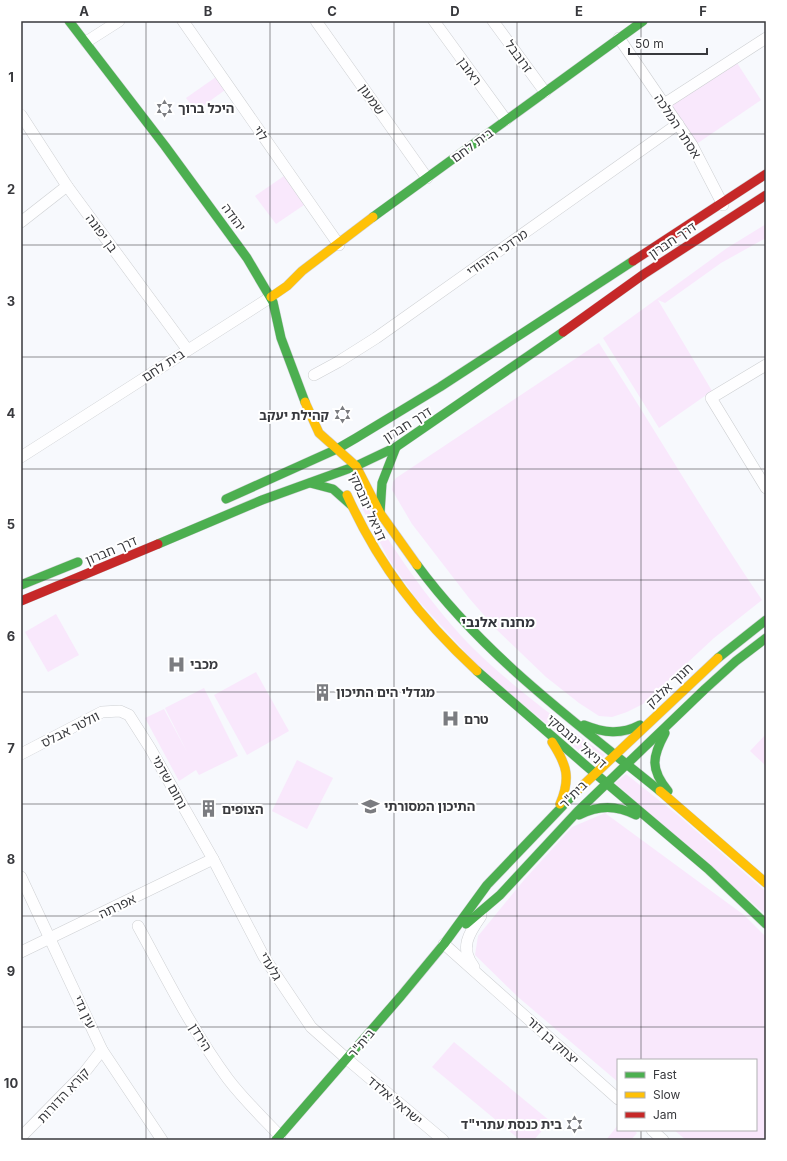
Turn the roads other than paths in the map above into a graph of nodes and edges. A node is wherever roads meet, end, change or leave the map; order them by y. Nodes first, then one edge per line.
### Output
1 (69, 21) edge
2 (118, 21) edge
3 (183, 21) edge
4 (316, 21) edge
5 (492, 21) edge
6 (643, 21) edge
7 (436, 22) edge
8 (619, 38) junction
9 (766, 38) edge
10 (86, 42) junction
11 (545, 92) junction
12 (664, 104) junction
13 (21, 115) edge
14 (506, 120) junction
15 (678, 124) junction
16 (766, 174) edge
17 (427, 178) junction
18 (67, 186) junction
19 (766, 195) edge
20 (721, 203) junction
21 (734, 214) junction
22 (21, 222) edge
23 (339, 245) junction
24 (302, 271) junction
25 (271, 281) junction
26 (271, 297) junction
27 (187, 349) junction
28 (766, 365) edge
29 (314, 375) dead end
30 (396, 447) junction
31 (337, 449) junction
32 (21, 457) edge
33 (356, 466) junction
34 (341, 480) junction
35 (310, 483) junction
36 (766, 488) edge
37 (220, 502) dead end
38 (351, 505) junction
39 (380, 513) junction
40 (90, 558) dead end
41 (21, 585) edge
42 (21, 601) edge
43 (766, 620) edge
44 (766, 638) edge
45 (669, 703) junction
46 (120, 711) joint
47 (674, 719) junction
48 (573, 721) junction
49 (542, 728) junction
50 (21, 754) edge
51 (614, 754) junction
52 (627, 764) junction
53 (594, 773) junction
54 (606, 784) junction
55 (684, 811) junction
56 (556, 812) junction
57 (568, 823) junction
58 (660, 829) junction
59 (213, 859) junction
60 (21, 877) edge
61 (766, 883) edge
62 (491, 903) junction
63 (766, 924) edge
64 (138, 926) dead end
65 (50, 938) junction
66 (444, 944) junction
67 (466, 945) joint
68 (21, 952) edge
69 (488, 982) junction
70 (102, 1050) junction
71 (347, 1060) junction
72 (617, 1098) edge
73 (653, 1131) edge
74 (21, 1138) edge
75 (278, 1138) edge
76 (162, 1140) edge
77 (443, 1140) edge
78 (663, 1140) edge

1 - 10 main road, יהודה
2 - 10 street
3 - 23 street, לוי
4 - 17 street, שמעון
5 - 11 street, זרובבל
6 - 8 main road, בית לחם
7 - 14 street, ראובן
8 - 11 main road, בית לחם
8 - 12 street, אסתר המלכה
9 - 12 street
10 - 25 main road, יהודה
11 - 14 main road, בית לחם
12 - 15 street, אסתר המלכה
13 - 18 street, בן יפונה
14 - 17 main road, בית לחם
15 - 20 street, אסתר המלכה
15 - 29 street, מרדכי היהודי
16 - 20 main road, דרך חברון
17 - 23 main road, בית לחם
18 - 22 street
18 - 27 street, בן יפונה
19 - 21 main road, דרך חברון
20 - 21 street, אסתר המלכה
20 - 31 main road, דרך חברון
21 - 30 main road, דרך חברון
23 - 24 main road, בית לחם
24 - 25 main road, בית לחם
24 - 26 main road, בית לחם
25 - 26 main road, יהודה
26 - 27 street, בית לחם
26 - 31 main road, יהודה
27 - 32 street, בית לחם
28 - 36 street
30 - 33 main road, דרך חברון
30 - 39 main road
31 - 33 main road, דניאל ינובסקי
31 - 34 main road, דניאל ינובסקי
31 - 37 main road, דרך חברון
33 - 34 main road, דרך חברון
33 - 39 main road, דניאל ינובסקי
34 - 35 main road, דרך חברון
34 - 38 main road, דניאל ינובסקי
35 - 38 main road
35 - 42 main road, דרך חברון
38 - 49 main road, דניאל ינובסקי
39 - 48 main road, דניאל ינובסקי
40 - 41 main road, דרך חברון
43 - 45 main road, חנוך אלבק
44 - 47 main road
45 - 48 main road
45 - 51 main road, חנוך אלבק
46 - 50 street, וולטר אבלס
46 - 59 street, נחום שדמי
47 - 52 main road
47 - 55 main road
48 - 51 main road, דניאל ינובסקי
49 - 53 main road, דניאל ינובסקי
49 - 56 main road
51 - 52 main road, דניאל ינובסקי
51 - 53 main road, חנוך אלבק
52 - 54 main road
52 - 55 main road, דניאל ינובסקי
53 - 54 main road, דניאל ינובסקי
53 - 56 main road, בית"ר
54 - 57 main road, בית"ר
54 - 58 main road, דניאל ינובסקי
55 - 61 main road, דניאל ינובסקי
56 - 66 main road, בית"ר
57 - 58 main road
57 - 62 main road, בית"ר
58 - 63 main road, דניאל ינובסקי
59 - 65 street, אפרתה
59 - 71 street, גלעדי
60 - 65 street, עין גדי
62 - 66 main road, בית"ר
62 - 67 street, בית"ר
64 - 75 street, הירדן
65 - 68 street, אפרתה
65 - 70 street, עין גדי
66 - 69 street, יצחק בן דור
66 - 71 main road, בית"ר
67 - 69 street, יצחק בן דור
69 - 72 street, יצחק בן דור
70 - 74 street, קורא הדורות
70 - 76 street, עין גדי
71 - 75 main road, בית"ר
71 - 77 street, ישראל אלדד
73 - 78 street

